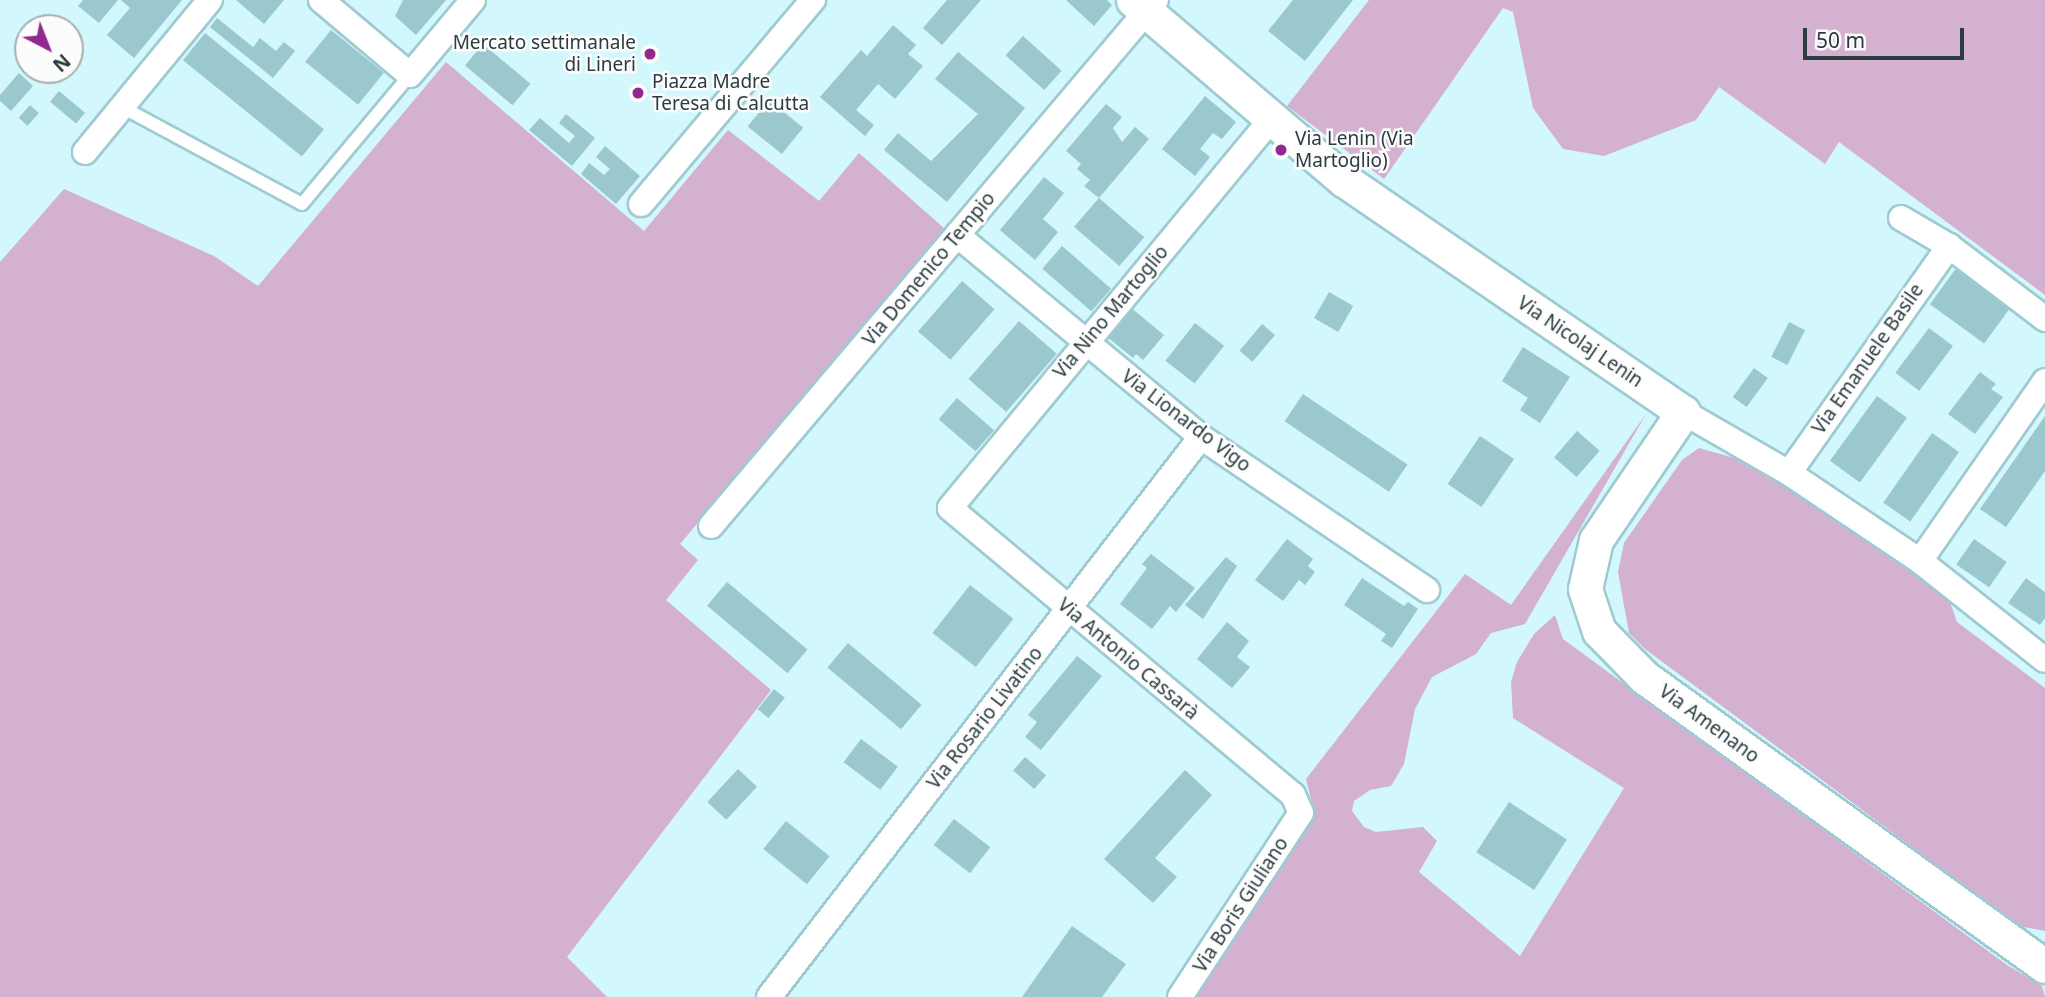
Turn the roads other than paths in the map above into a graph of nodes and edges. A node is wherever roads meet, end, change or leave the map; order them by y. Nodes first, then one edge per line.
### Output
1 (210, 0) edge
2 (321, 0) edge
3 (473, 0) edge
4 (813, 0) edge
5 (1145, 4) edge
6 (410, 75) junction
7 (122, 107) junction
8 (1273, 117) junction
9 (85, 152) dead end
10 (641, 204) dead end
11 (1901, 218) dead end
12 (957, 235) junction
13 (1949, 246) junction
14 (2045, 319) edge
15 (1085, 342) junction
16 (2045, 382) edge
17 (1683, 412) junction
18 (1201, 438) junction
19 (1789, 473) junction
20 (950, 508) joint
21 (711, 526) dead end
22 (1920, 561) junction
23 (1427, 590) dead end
24 (1069, 610) junction
25 (2045, 660) edge
26 (1301, 813) joint
27 (2040, 957) edge
28 (769, 997) edge
29 (1180, 997) edge

1 - 7 street
2 - 6 street
3 - 6 street
4 - 10 street
5 - 8 main road, Via Nicolaj Lenin
5 - 12 street, Via Domenico Tempio
6 - 7 lane
7 - 9 street
8 - 15 street, Via Nino Martoglio
8 - 17 main road, Via Nicolaj Lenin
11 - 13 street
12 - 15 street, Via Lionardo Vigo
12 - 21 street, Via Domenico Tempio
13 - 14 street
13 - 19 street, Via Emanuele Basile
15 - 18 street, Via Lionardo Vigo
15 - 20 street, Via Nino Martoglio
16 - 22 street
17 - 19 street, Via Nicolaj Lenin
17 - 27 main road, Via Amenano
18 - 23 street, Via Lionardo Vigo
18 - 24 street, Via Rosario Livatino
19 - 22 street, Via Nicolaj Lenin
20 - 24 street, Via Antonio Cassarà
22 - 25 street, Via Nicolaj Lenin
24 - 26 street, Via Antonio Cassarà
24 - 28 street, Via Rosario Livatino
26 - 29 street, Via Boris Giuliano

